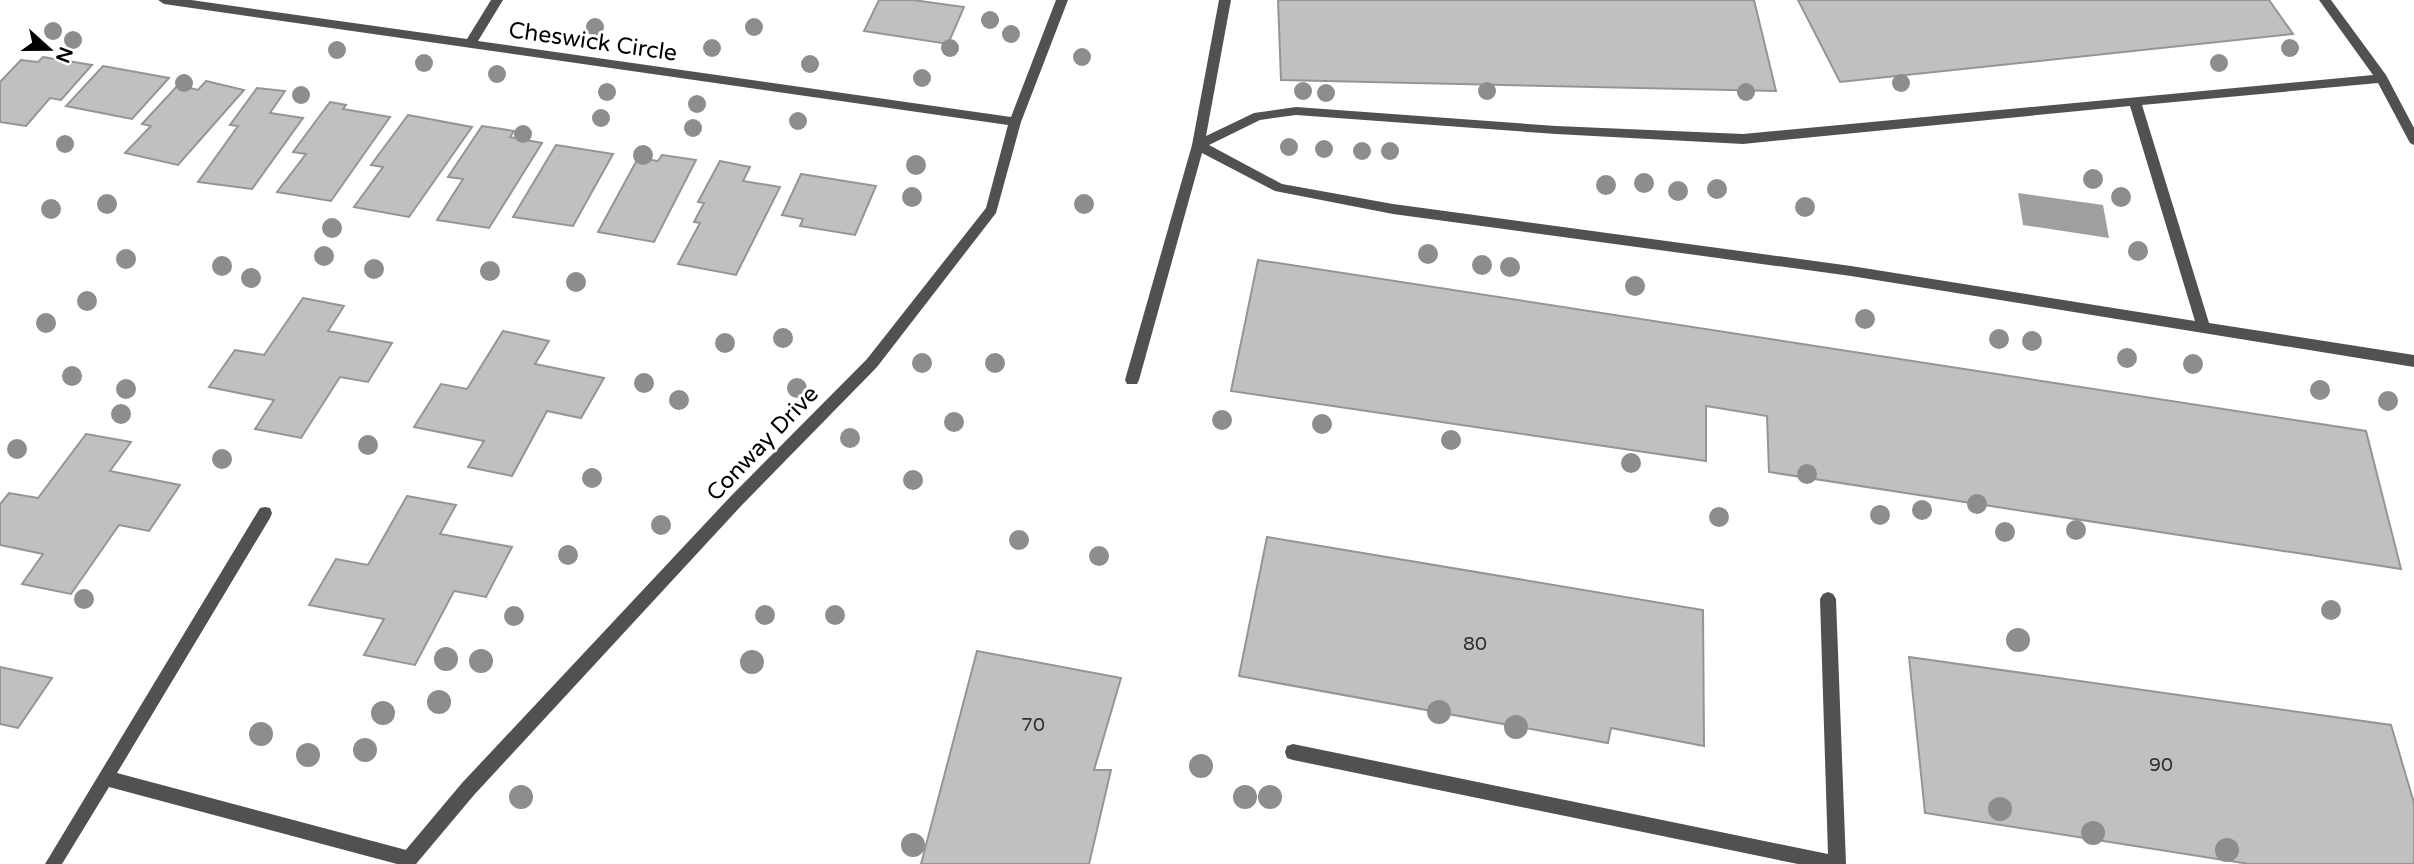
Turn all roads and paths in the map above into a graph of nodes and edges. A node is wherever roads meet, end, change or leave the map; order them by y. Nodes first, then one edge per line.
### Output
1 (164, 0) edge
2 (496, 0) edge
3 (1062, 0) edge
4 (1225, 0) edge
5 (2325, 0) edge
6 (470, 44) junction
7 (2382, 78) junction
8 (2135, 103) junction
9 (1015, 122) junction
10 (2414, 140) edge
11 (1198, 145) junction
12 (2204, 327) junction
13 (2414, 361) edge
14 (1132, 380) dead end
15 (265, 513) dead end
16 (1829, 599) dead end
17 (1293, 752) dead end
18 (105, 778) junction
19 (407, 861) edge
20 (52, 864) edge
21 (1837, 864) edge

1 - 6 street, Cheswick Circle
2 - 6 street
3 - 9 street, Conway Drive
4 - 11 street
5 - 7 street
6 - 9 street, Cheswick Circle
7 - 8 street
7 - 10 street
8 - 11 street
8 - 12 street
9 - 19 street, Conway Drive
11 - 12 street
11 - 14 street
12 - 13 street
15 - 18 street
16 - 21 street
17 - 21 street
18 - 19 street
18 - 20 street

